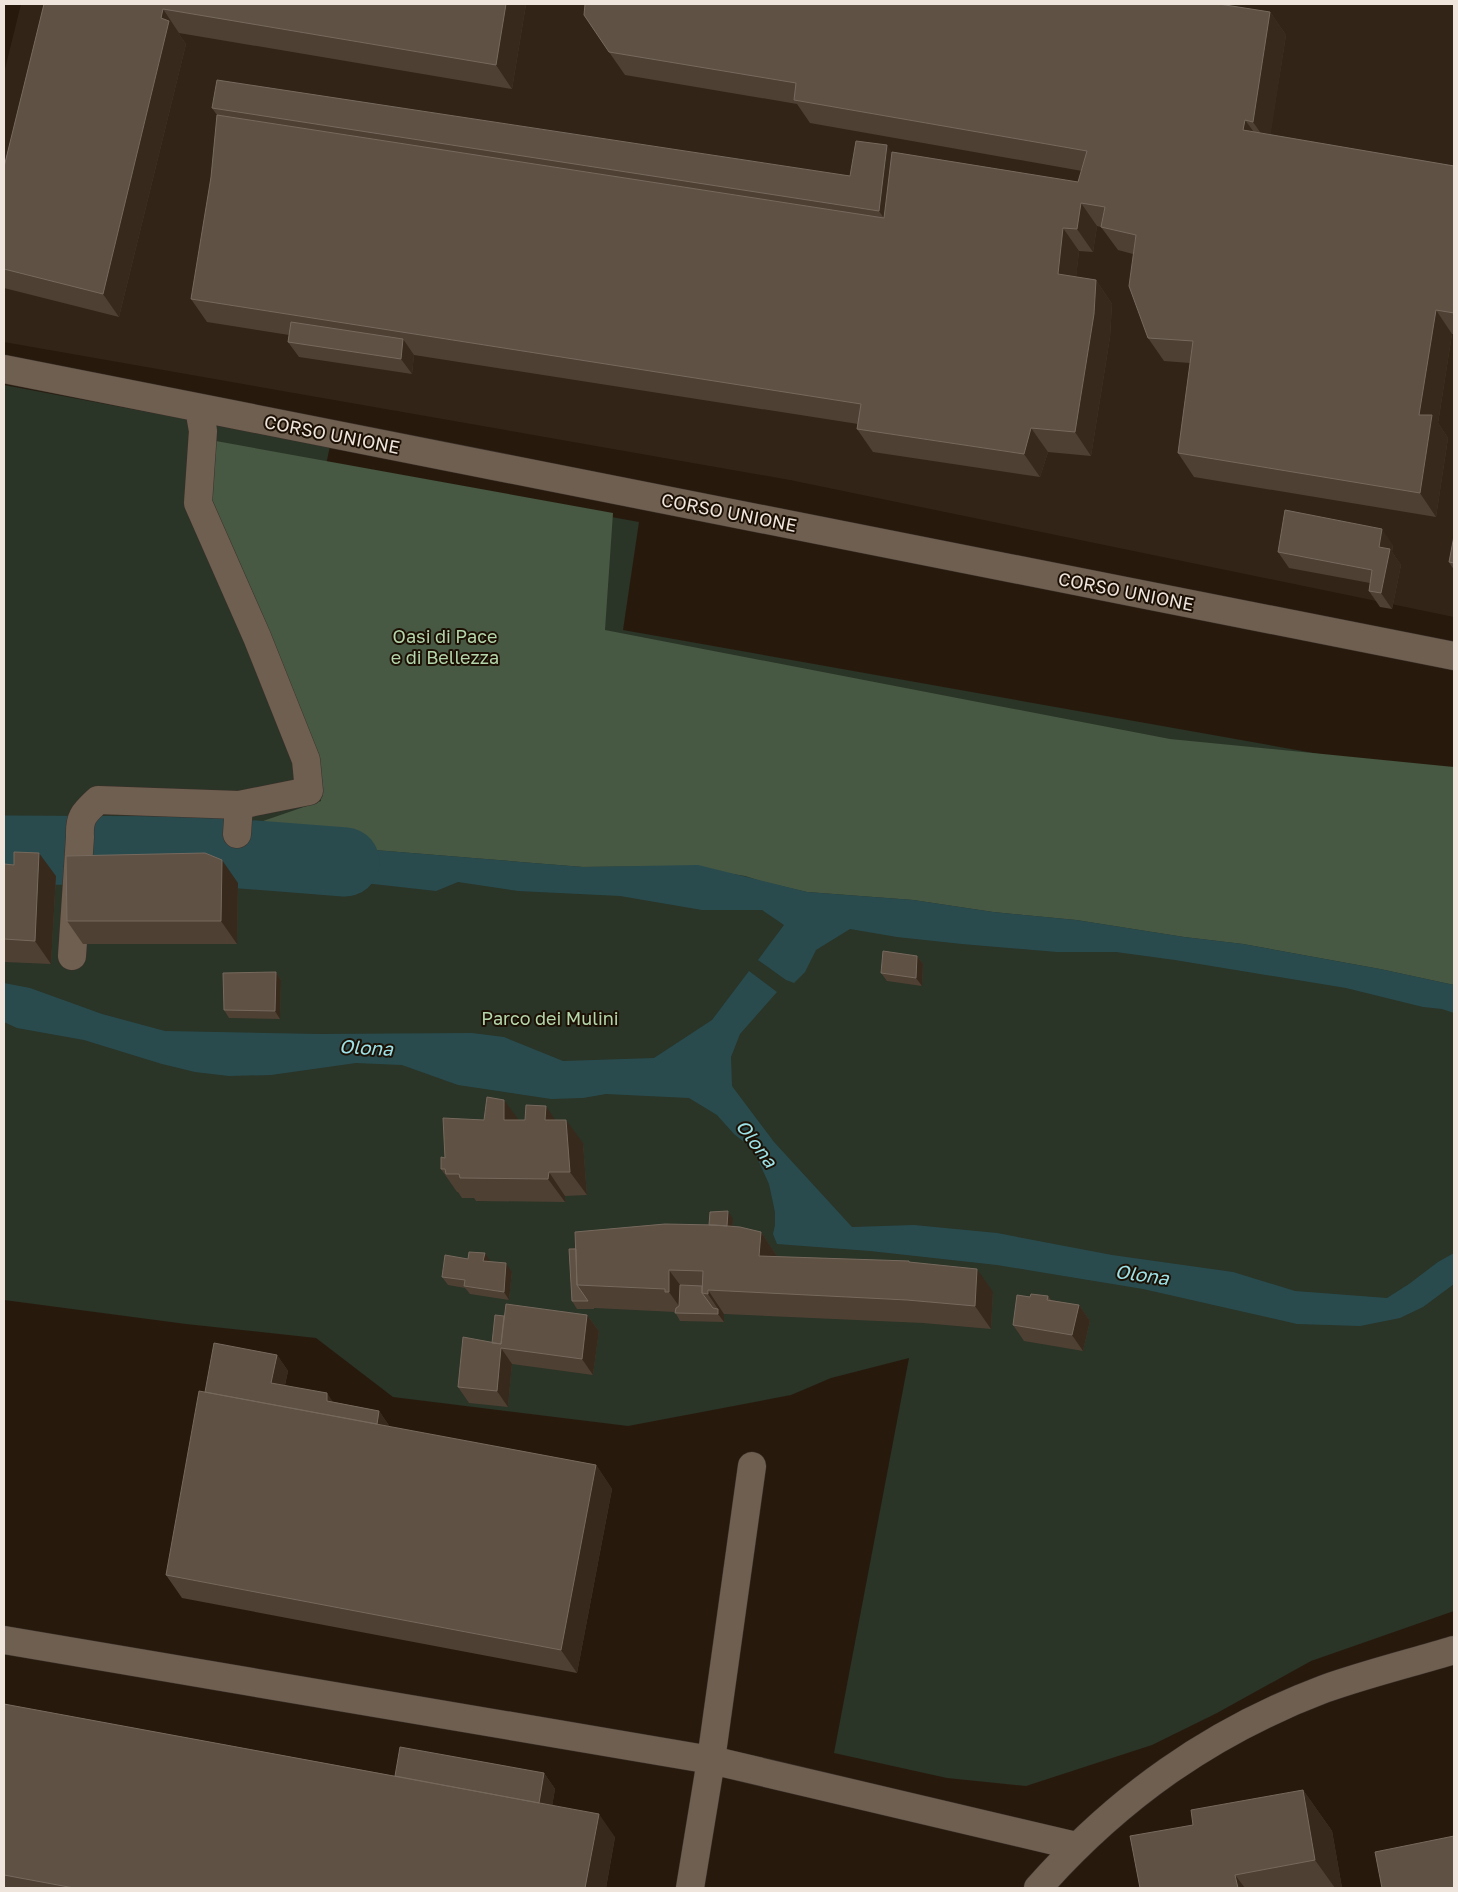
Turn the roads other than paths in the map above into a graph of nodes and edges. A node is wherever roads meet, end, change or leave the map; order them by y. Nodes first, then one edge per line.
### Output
1 (4, 369) edge
2 (199, 408) junction
3 (1454, 656) edge
4 (239, 805) junction
5 (237, 834) dead end
6 (72, 956) dead end
7 (752, 1466) dead end
8 (4, 1640) edge
9 (1454, 1650) edge
10 (711, 1760) junction
11 (1076, 1846) junction
12 (690, 1888) edge
13 (1038, 1888) edge

1 - 2 street, CORSO UNIONE
2 - 3 street, CORSO UNIONE
2 - 4 street
4 - 5 street
4 - 6 street
7 - 10 street
8 - 10 street
9 - 11 street
10 - 11 street
10 - 12 street
11 - 13 street

